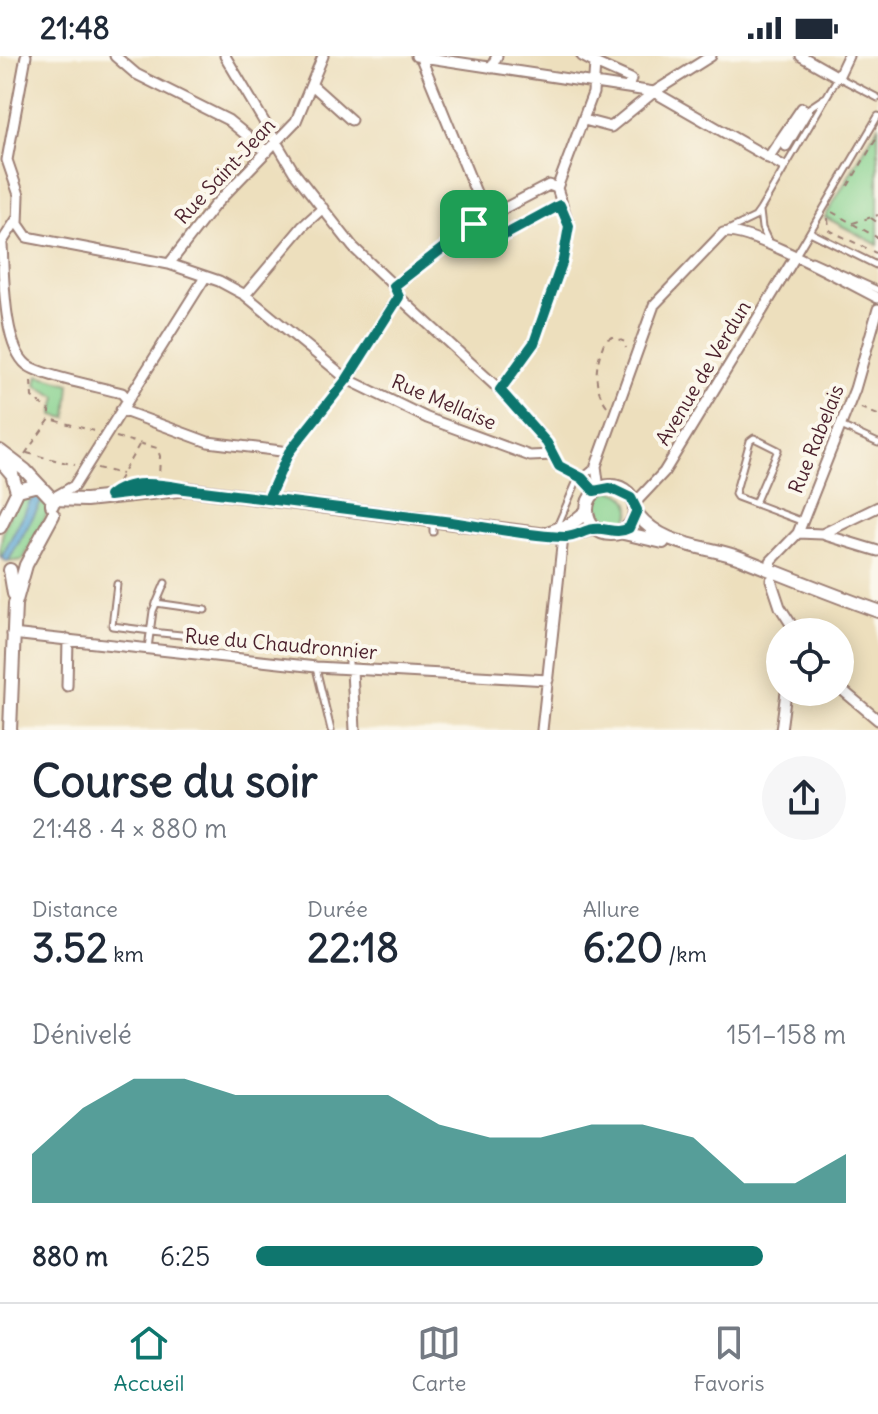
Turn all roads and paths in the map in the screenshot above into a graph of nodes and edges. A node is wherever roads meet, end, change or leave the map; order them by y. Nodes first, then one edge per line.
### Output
1 (26, 56) edge
2 (115, 56) edge
3 (225, 56) edge
4 (323, 56) edge
5 (497, 56) edge
6 (582, 56) edge
7 (711, 56) edge
8 (801, 56) edge
9 (848, 56) edge
10 (418, 57) edge
11 (600, 62) edge
12 (491, 68) junction
13 (838, 77) junction
14 (592, 82) junction
15 (312, 85) junction
16 (628, 88) junction
17 (654, 92) junction
18 (825, 97) junction
19 (878, 98) edge
20 (878, 116) edge
21 (351, 120) dead end
22 (584, 120) junction
23 (878, 136) edge
24 (275, 143) junction
25 (786, 146) dead end
26 (267, 152) junction
27 (768, 158) junction
28 (4, 160) edge
29 (784, 164) junction
30 (557, 188) junction
31 (847, 188) dead end
32 (839, 201) dead end
33 (560, 205) junction
34 (323, 208) junction
35 (760, 210) junction
36 (831, 214) junction
37 (878, 215) edge
38 (871, 216) junction
39 (486, 217) junction
40 (17, 218) junction
41 (878, 223) edge
42 (474, 224) junction
43 (850, 224) junction
44 (728, 230) junction
45 (810, 232) junction
46 (878, 238) edge
47 (769, 243) junction
48 (1, 245) edge
49 (878, 254) edge
50 (795, 257) junction
51 (169, 264) junction
52 (878, 266) edge
53 (204, 279) junction
54 (394, 286) junction
55 (878, 290) edge
56 (245, 295) junction
57 (399, 297) junction
58 (878, 298) edge
59 (878, 309) edge
60 (626, 348) dead end
61 (33, 368) junction
62 (347, 379) junction
63 (500, 390) junction
64 (127, 399) junction
65 (850, 403) junction
66 (121, 410) junction
67 (878, 415) edge
68 (604, 417) dead end
69 (50, 419) junction
70 (841, 426) junction
71 (107, 432) junction
72 (878, 443) edge
73 (0, 451) edge
74 (289, 452) junction
75 (552, 455) junction
76 (0, 460) edge
77 (596, 466) junction
78 (15, 469) junction
79 (582, 478) junction
80 (164, 484) junction
81 (38, 485) junction
82 (597, 490) junction
83 (17, 491) junction
84 (109, 496) junction
85 (52, 499) junction
86 (268, 499) junction
87 (86, 500) junction
88 (755, 503) junction
89 (878, 507) edge
90 (636, 509) junction
91 (586, 512) junction
92 (53, 515) junction
93 (802, 521) junction
94 (0, 527) edge
95 (596, 528) junction
96 (619, 532) junction
97 (798, 533) junction
98 (554, 534) junction
99 (822, 534) junction
100 (678, 543) junction
101 (878, 551) edge
102 (26, 565) junction
103 (5, 569) edge
104 (771, 575) junction
105 (165, 583) dead end
106 (117, 584) dead end
107 (156, 603) junction
108 (15, 604) junction
109 (205, 610) dead end
110 (878, 611) edge
111 (787, 618) edge
112 (878, 618) edge
113 (151, 632) junction
114 (12, 634) junction
115 (201, 637) dead end
116 (68, 639) junction
117 (148, 649) junction
118 (349, 649) dead end
119 (316, 667) junction
120 (350, 669) junction
121 (5, 678) edge
122 (548, 680) junction
123 (67, 686) dead end
124 (854, 700) edge
125 (784, 706) edge
126 (878, 720) edge
127 (10, 730) edge
128 (331, 730) edge
129 (355, 730) edge
130 (542, 730) edge
131 (781, 730) edge

1 - 28 street
2 - 26 street
3 - 24 street
4 - 15 street, Rue Saint-Jean
5 - 12 street
6 - 11 street
7 - 17 street
8 - 13 street
9 - 13 street
10 - 12 street
10 - 39 street
11 - 14 street
11 - 16 street
12 - 14 street
13 - 18 lane
13 - 19 lane
14 - 16 street
14 - 22 street
15 - 21 street
15 - 24 street, Rue Saint-Jean
16 - 17 street
17 - 22 street
17 - 27 street
18 - 29 lane
18 - 29 lane
20 - 45 lane
22 - 30 street
23 - 31 path
24 - 26 street, Rue Saint-Jean
24 - 34 street
25 - 27 street
26 - 51 street, Rue Saint-Jean
27 - 29 street
28 - 40 street
29 - 35 lane
30 - 33 street
30 - 39 street
32 - 36 path
33 - 42 street
33 - 63 street
34 - 54 street
34 - 56 street
35 - 44 lane
35 - 47 lane
36 - 43 path
36 - 49 path
37 - 38 path
38 - 41 path
38 - 43 path
39 - 42 street
40 - 48 street
40 - 51 street, Rue Mellaise
42 - 54 street
43 - 46 path
44 - 47 street
44 - 77 street
45 - 50 lane
45 - 52 lane
47 - 50 street
48 - 61 street
50 - 55 lane
50 - 58 street
50 - 90 street, Avenue de Verdun
51 - 53 street, Rue Mellaise
53 - 56 street, Rue Mellaise
53 - 64 street
54 - 57 street
56 - 62 street, Rue Mellaise
57 - 62 street
57 - 63 street
59 - 65 street, Rue Rabelais
60 - 68 path
61 - 64 street
61 - 69 path
62 - 74 street
62 - 75 street, Rue Mellaise
63 - 75 street
64 - 66 street
65 - 67 path
65 - 70 street, Rue Rabelais
66 - 71 street
66 - 74 street
69 - 71 path
69 - 78 path
70 - 72 lane
70 - 93 street, Rue Rabelais
71 - 80 path
71 - 85 street
73 - 78 main road
74 - 86 street
75 - 79 street, Rue Mellaise
76 - 78 main road
77 - 79 lane
77 - 82 street
78 - 81 main road
78 - 83 main road
79 - 82 street, Rue Mellaise
79 - 98 lane
80 - 84 main road
80 - 84 lane
80 - 86 main road
81 - 83 main road
81 - 85 main road
82 - 90 main road
82 - 91 main road
83 - 94 main road
84 - 87 main road
85 - 87 main road
85 - 92 main road
86 - 98 main road
87 - 92 main road
88 - 88 lane
88 - 93 lane
89 - 99 street
90 - 96 main road
90 - 100 main road
91 - 95 main road
91 - 98 main road
92 - 102 main road
93 - 97 street, Rue Rabelais
95 - 96 main road
95 - 98 main road
96 - 100 main road
97 - 99 street
97 - 104 street, Rue Rabelais
98 - 122 street
99 - 101 street
100 - 104 main road
102 - 103 main road
102 - 108 main road
103 - 108 main road
104 - 110 main road
104 - 111 street
104 - 112 main road
105 - 107 lane
106 - 113 lane
107 - 109 lane
107 - 113 lane
108 - 114 main road
113 - 115 lane
113 - 117 lane
114 - 116 street, Rue du Chaudronnier
114 - 121 main road
116 - 117 street, Rue du Chaudronnier
116 - 123 street
117 - 119 street, Rue du Chaudronnier
118 - 120 lane
119 - 120 street, Rue du Chaudronnier
119 - 128 lane
120 - 122 street, Rue du Chaudronnier
120 - 129 street
121 - 127 main road
122 - 130 street
124 - 126 street
125 - 131 street

